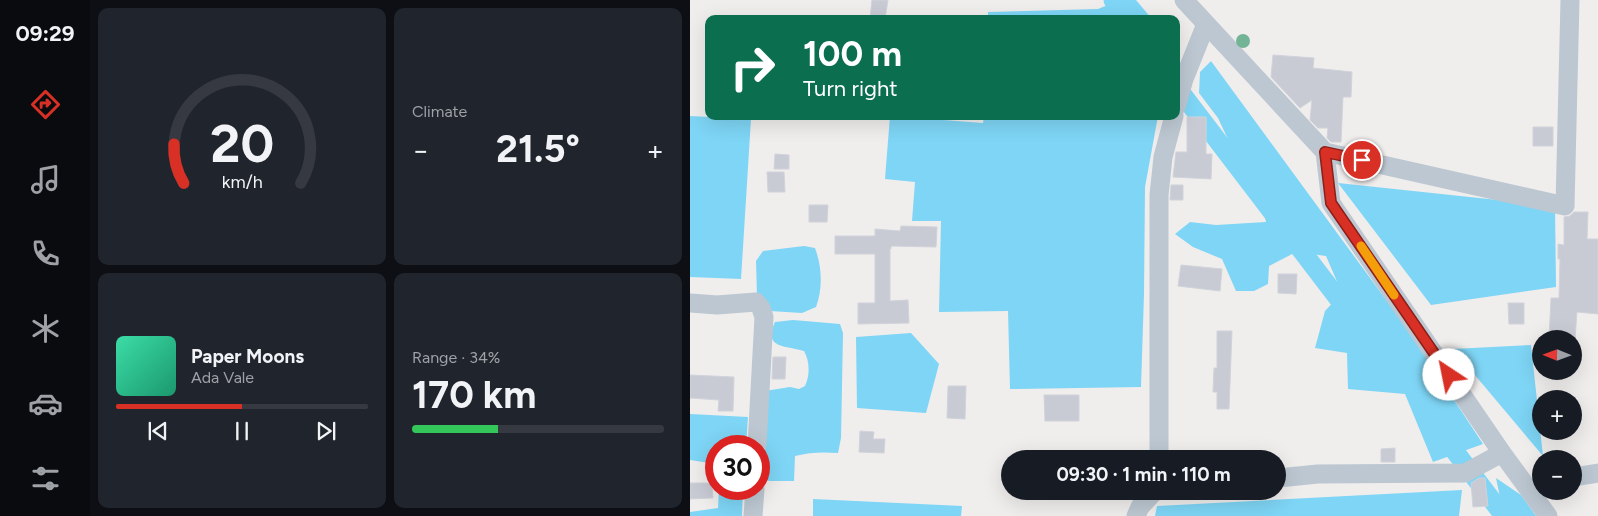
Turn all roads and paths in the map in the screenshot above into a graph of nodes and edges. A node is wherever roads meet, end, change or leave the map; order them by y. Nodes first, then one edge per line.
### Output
1 (1184, 0) edge
2 (1570, 0) edge
3 (1206, 24) junction
4 (1180, 92) edge
5 (1173, 120) edge
6 (1325, 152) junction
7 (690, 304) edge
8 (758, 435) edge
9 (1158, 450) edge
10 (1502, 453) junction
11 (1598, 473) edge
12 (1582, 476) edge
13 (1286, 477) edge
14 (1532, 482) edge
15 (754, 500) edge
16 (1147, 500) edge
17 (1541, 500) edge
18 (753, 516) edge
19 (1136, 516) edge
20 (1548, 516) edge

1 - 3 street
2 - 6 street
3 - 4 street
3 - 6 street
5 - 9 street
6 - 10 street
7 - 8 street
10 - 13 street
10 - 14 street
11 - 12 street
15 - 18 street
16 - 19 street
17 - 20 street

